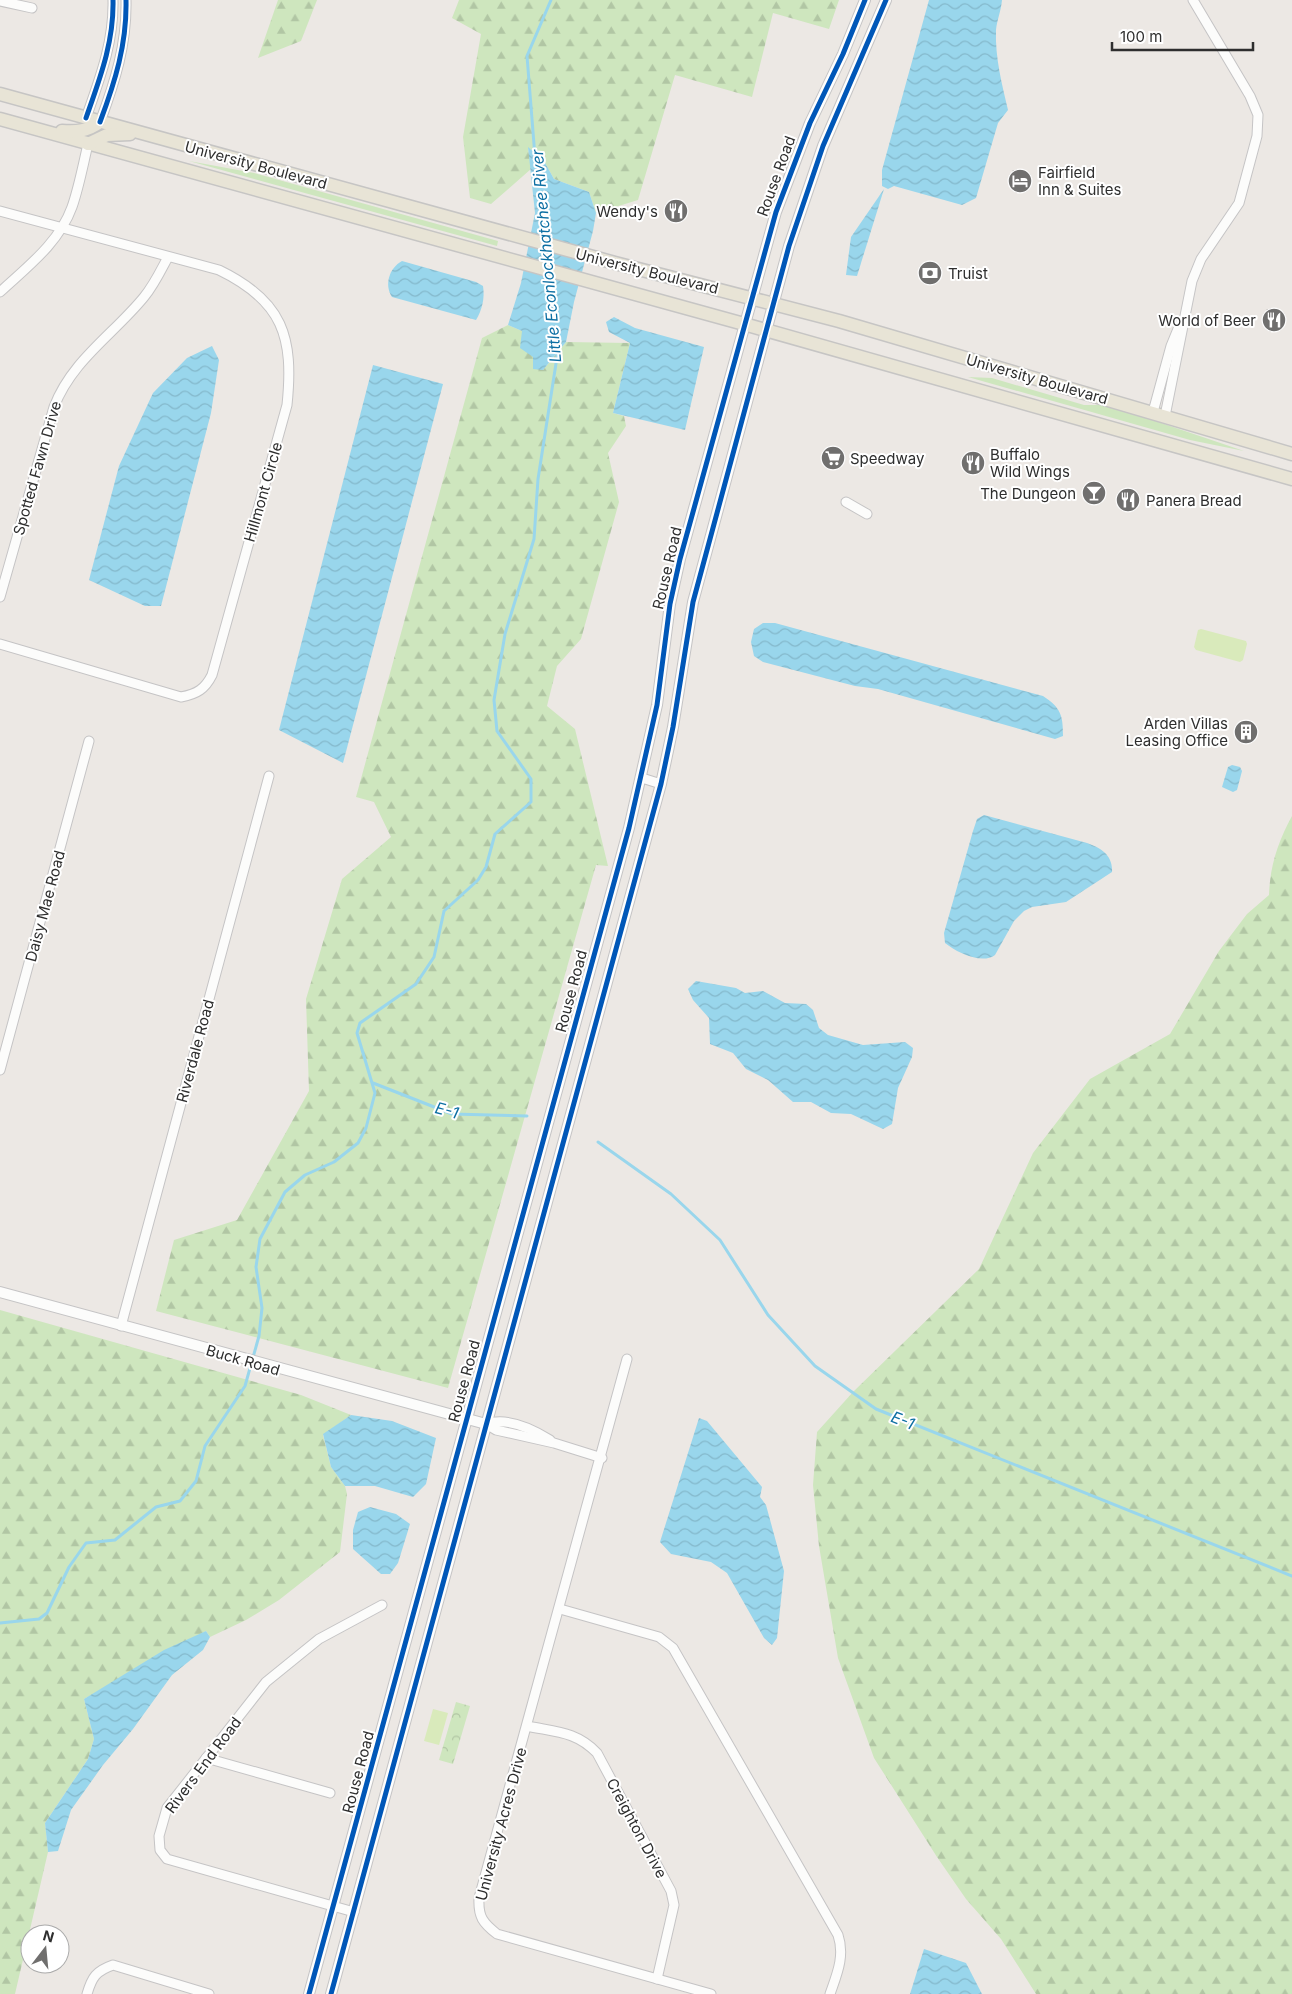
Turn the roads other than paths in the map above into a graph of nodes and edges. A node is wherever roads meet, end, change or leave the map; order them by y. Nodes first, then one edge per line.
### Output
1 (113, 0) edge
2 (126, 0) edge
3 (865, 0) edge
4 (886, 0) edge
5 (1193, 0) edge
6 (0, 1) edge
7 (32, 8) dead end
8 (0, 94) edge
9 (86, 118) junction
10 (0, 120) edge
11 (100, 122) junction
12 (40, 131) junction
13 (142, 134) junction
14 (88, 144) junction
15 (0, 212) edge
16 (61, 227) junction
17 (168, 256) junction
18 (0, 292) edge
19 (752, 297) junction
20 (774, 303) junction
21 (1185, 310) junction
22 (744, 324) junction
23 (766, 330) junction
24 (1153, 412) junction
25 (1165, 416) junction
26 (1292, 454) edge
27 (1256, 469) junction
28 (1292, 471) edge
29 (1292, 479) edge
30 (846, 502) dead end
31 (867, 514) dead end
32 (0, 598) edge
33 (0, 644) edge
34 (90, 742) dead end
35 (269, 776) dead end
36 (642, 778) junction
37 (661, 784) junction
38 (0, 1070) edge
39 (0, 1292) edge
40 (121, 1326) junction
41 (627, 1358) dead end
42 (467, 1419) junction
43 (486, 1424) junction
44 (602, 1458) junction
45 (382, 1605) dead end
46 (560, 1609) junction
47 (527, 1726) junction
48 (206, 1758) junction
49 (330, 1793) dead end
50 (334, 1907) junction
51 (354, 1912) junction
52 (657, 1979) junction
53 (87, 1994) edge
54 (209, 1994) edge
55 (309, 1994) edge
56 (331, 1994) edge
57 (711, 1994) edge
58 (830, 1994) edge

1 - 9 street
2 - 11 street
3 - 19 street, Rouse Road
4 - 20 street
5 - 21 street
6 - 7 street
8 - 9 main road, University Boulevard
9 - 11 main road, University Boulevard
10 - 12 main road, University Boulevard
11 - 12 main road
11 - 13 main road, University Boulevard
12 - 14 main road, University Boulevard
13 - 14 main road
13 - 19 main road, University Boulevard
14 - 16 street
14 - 22 main road, University Boulevard
15 - 16 street, Hillmont Circle
16 - 17 street, Hillmont Circle
16 - 18 street
17 - 32 street, Spotted Fawn Drive
17 - 33 street, Hillmont Circle
19 - 20 main road, University Boulevard
19 - 22 street, Rouse Road
20 - 23 street
20 - 24 main road, University Boulevard
21 - 24 street
21 - 25 street
22 - 23 main road, University Boulevard
22 - 36 street, Rouse Road
23 - 27 main road, University Boulevard
23 - 37 street
24 - 25 main road, University Boulevard
25 - 26 main road, University Boulevard
27 - 28 main road
27 - 29 main road, University Boulevard
30 - 31 street
34 - 38 street, Daisy Mae Road
35 - 40 street, Riverdale Road
36 - 37 street
36 - 42 street, Rouse Road
37 - 43 street
39 - 40 street, Buck Road
40 - 42 street, Buck Road
41 - 44 street, University Acres Drive
42 - 43 street, Buck Road
42 - 50 street, Rouse Road
43 - 44 street, Buck Road
43 - 51 street
44 - 46 street, University Acres Drive
45 - 48 street, Rivers End Road
46 - 47 street, University Acres Drive
46 - 58 street
47 - 52 street, Creighton Drive
47 - 52 street, University Acres Drive
48 - 49 street
48 - 50 street, Rivers End Road
50 - 51 street, Rivers End Road
50 - 55 street, Rouse Road
51 - 56 street
52 - 57 street, University Acres Drive
53 - 54 street

